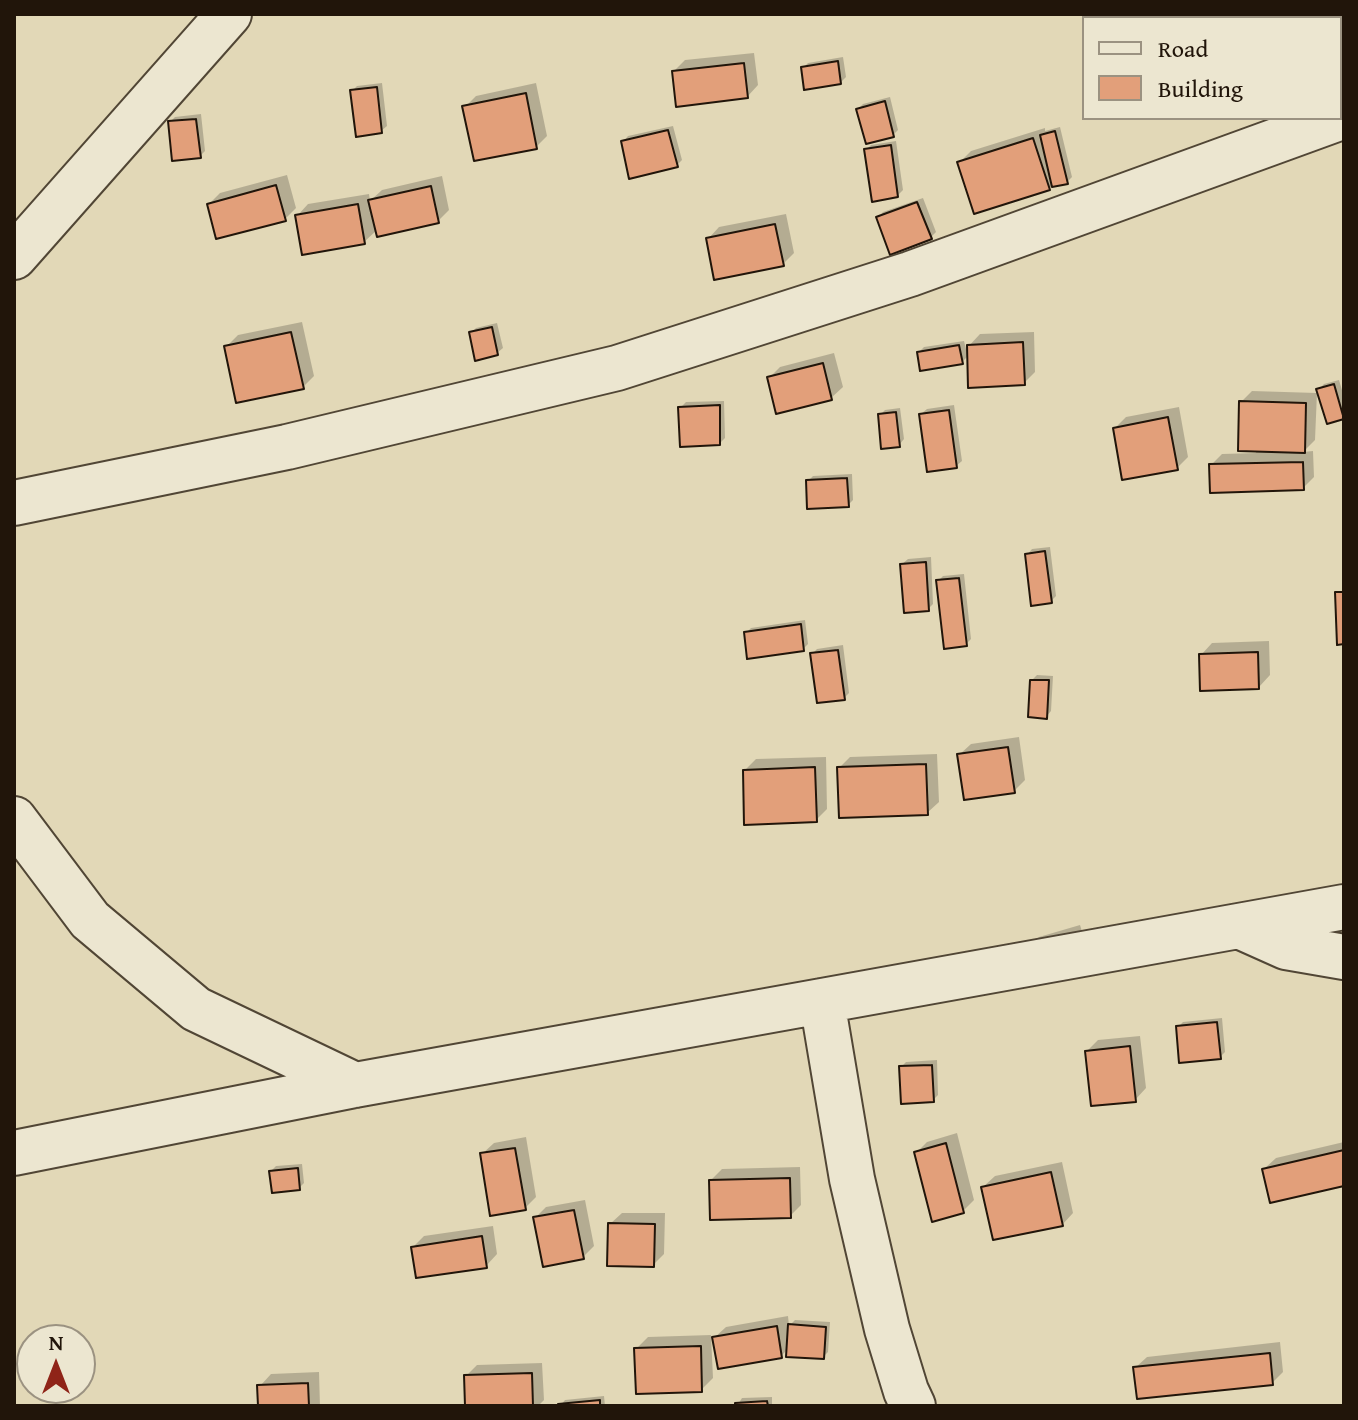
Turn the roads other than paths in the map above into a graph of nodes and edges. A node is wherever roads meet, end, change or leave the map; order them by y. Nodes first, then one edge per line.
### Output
1 (229, 14) edge
2 (1333, 120) edge
3 (14, 257) edge
4 (14, 503) edge
5 (14, 819) edge
6 (1344, 907) edge
7 (1239, 926) junction
8 (1344, 957) edge
9 (822, 1001) junction
10 (355, 1085) junction
11 (14, 1153) edge
12 (913, 1406) edge

1 - 3 street
2 - 4 street
5 - 10 street
6 - 7 street
7 - 8 street
7 - 9 street
9 - 10 street
9 - 12 street
10 - 11 street

